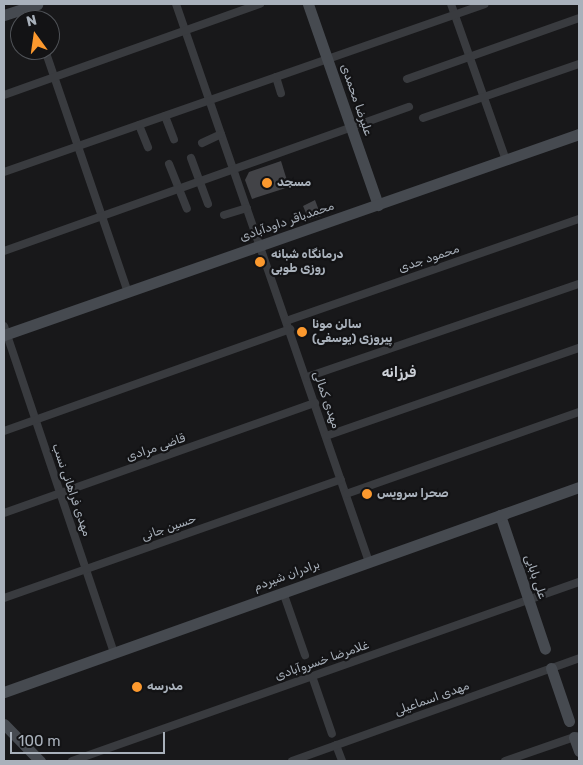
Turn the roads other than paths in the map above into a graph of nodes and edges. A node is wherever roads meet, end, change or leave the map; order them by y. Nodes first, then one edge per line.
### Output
1 (32, 4) edge
2 (176, 4) edge
3 (260, 4) edge
4 (308, 4) edge
5 (451, 4) edge
6 (485, 4) edge
7 (455, 14) junction
8 (4, 15) edge
9 (579, 18) edge
10 (185, 30) junction
11 (470, 57) junction
12 (327, 59) junction
13 (48, 60) edge
14 (579, 64) edge
15 (54, 77) junction
16 (276, 77) junction
17 (407, 79) dead end
18 (281, 93) dead end
19 (4, 95) edge
20 (484, 97) junction
21 (210, 100) junction
22 (409, 108) dead end
23 (165, 116) junction
24 (423, 118) dead end
25 (140, 125) junction
26 (351, 128) junction
27 (221, 134) junction
28 (579, 134) edge
29 (174, 139) dead end
30 (202, 143) dead end
31 (78, 146) junction
32 (148, 148) dead end
33 (191, 158) dead end
34 (506, 160) junction
35 (169, 164) dead end
36 (234, 170) junction
37 (4, 172) edge
38 (201, 181) junction
39 (180, 190) junction
40 (208, 204) dead end
41 (378, 205) junction
42 (247, 208) junction
43 (187, 210) dead end
44 (224, 215) dead end
45 (102, 216) junction
46 (579, 219) edge
47 (260, 246) junction
48 (4, 251) edge
49 (579, 284) edge
50 (128, 292) junction
51 (286, 321) junction
52 (290, 329) junction
53 (5, 332) edge
54 (579, 348) edge
55 (307, 377) junction
56 (315, 403) junction
57 (579, 412) edge
58 (35, 420) junction
59 (4, 431) edge
60 (326, 436) junction
61 (341, 479) junction
62 (579, 487) edge
63 (60, 493) junction
64 (346, 494) junction
65 (4, 513) edge
66 (500, 515) junction
67 (369, 562) junction
68 (86, 569) junction
69 (579, 582) edge
70 (283, 592) junction
71 (4, 598) edge
72 (528, 600) junction
73 (545, 649) dead end
74 (114, 652) junction
75 (305, 655) dead end
76 (579, 658) edge
77 (551, 668) junction
78 (312, 676) junction
79 (4, 692) edge
80 (569, 722) dead end
81 (6, 729) edge
82 (332, 734) dead end
83 (577, 736) edge
84 (336, 745) junction
85 (579, 752) edge
86 (40, 761) edge
87 (72, 761) edge
88 (292, 761) edge
89 (342, 761) edge
90 (505, 761) edge

1 - 8 street
2 - 10 street, مهدی کمالی
3 - 10 street
4 - 12 street, علیرضا محمدی
5 - 7 street
6 - 7 street
7 - 11 street
7 - 12 street
9 - 11 street
10 - 15 street
10 - 21 street, مهدی کمالی
11 - 17 street
11 - 20 street
12 - 16 street
12 - 26 street, علیرضا محمدی
13 - 15 street
14 - 20 street
15 - 19 street
15 - 31 street
16 - 18 street
16 - 21 street
20 - 24 street
20 - 34 street
21 - 23 street
21 - 27 street, مهدی کمالی
22 - 26 street
23 - 25 street
23 - 29 street
25 - 31 street
25 - 32 street
26 - 36 street
26 - 41 street, علیرضا محمدی
27 - 30 street
27 - 36 street, مهدی کمالی
28 - 34 street, محمدباقر داودآبادی
31 - 37 street
31 - 45 street
33 - 38 street
34 - 41 street, محمدباقر داودآبادی
35 - 39 street
36 - 38 street
36 - 42 street, مهدی کمالی
38 - 39 street
38 - 40 street
39 - 43 street
39 - 45 street
41 - 47 street, محمدباقر داودآبادی
42 - 44 street
42 - 47 street, مهدی کمالی
45 - 48 street
45 - 50 street
46 - 51 street, محمود جدی
47 - 50 street, محمدباقر داودآبادی
47 - 51 street, مهدی کمالی
49 - 55 street
50 - 53 street, محمدباقر داودآبادی
51 - 52 street, مهدی کمالی
52 - 55 street, مهدی کمالی
52 - 58 street
53 - 58 street, مهدی فراهانی نسب
54 - 60 street
55 - 56 street, مهدی کمالی
56 - 60 street, مهدی کمالی
56 - 63 street, قاضی مرادی
57 - 64 street
58 - 59 street
58 - 63 street, مهدی فراهانی نسب
60 - 61 street, مهدی کمالی
61 - 64 street, مهدی کمالی
61 - 68 street, حسین جانی
62 - 66 street, برادران شیردم
63 - 65 street, قاضی مرادی
63 - 68 street, مهدی فراهانی نسب
64 - 67 street, مهدی کمالی
66 - 67 street, برادران شیردم
66 - 72 street, علی بابایی
67 - 70 street, برادران شیردم
68 - 71 street, حسین جانی
68 - 74 street, مهدی فراهانی نسب
69 - 72 street, غلامرضا خسروآبادی
70 - 74 street, برادران شیردم
70 - 75 street
72 - 73 street, علی بابایی
72 - 78 street, غلامرضا خسروآبادی
74 - 79 street, برادران شیردم
76 - 77 street, مهدی اسماعیلی
77 - 80 street
77 - 84 street, مهدی اسماعیلی
78 - 82 street
78 - 87 street, غلامرضا خسروآبادی
81 - 86 street
83 - 85 street
83 - 90 street
84 - 88 street, مهدی اسماعیلی
84 - 89 street

